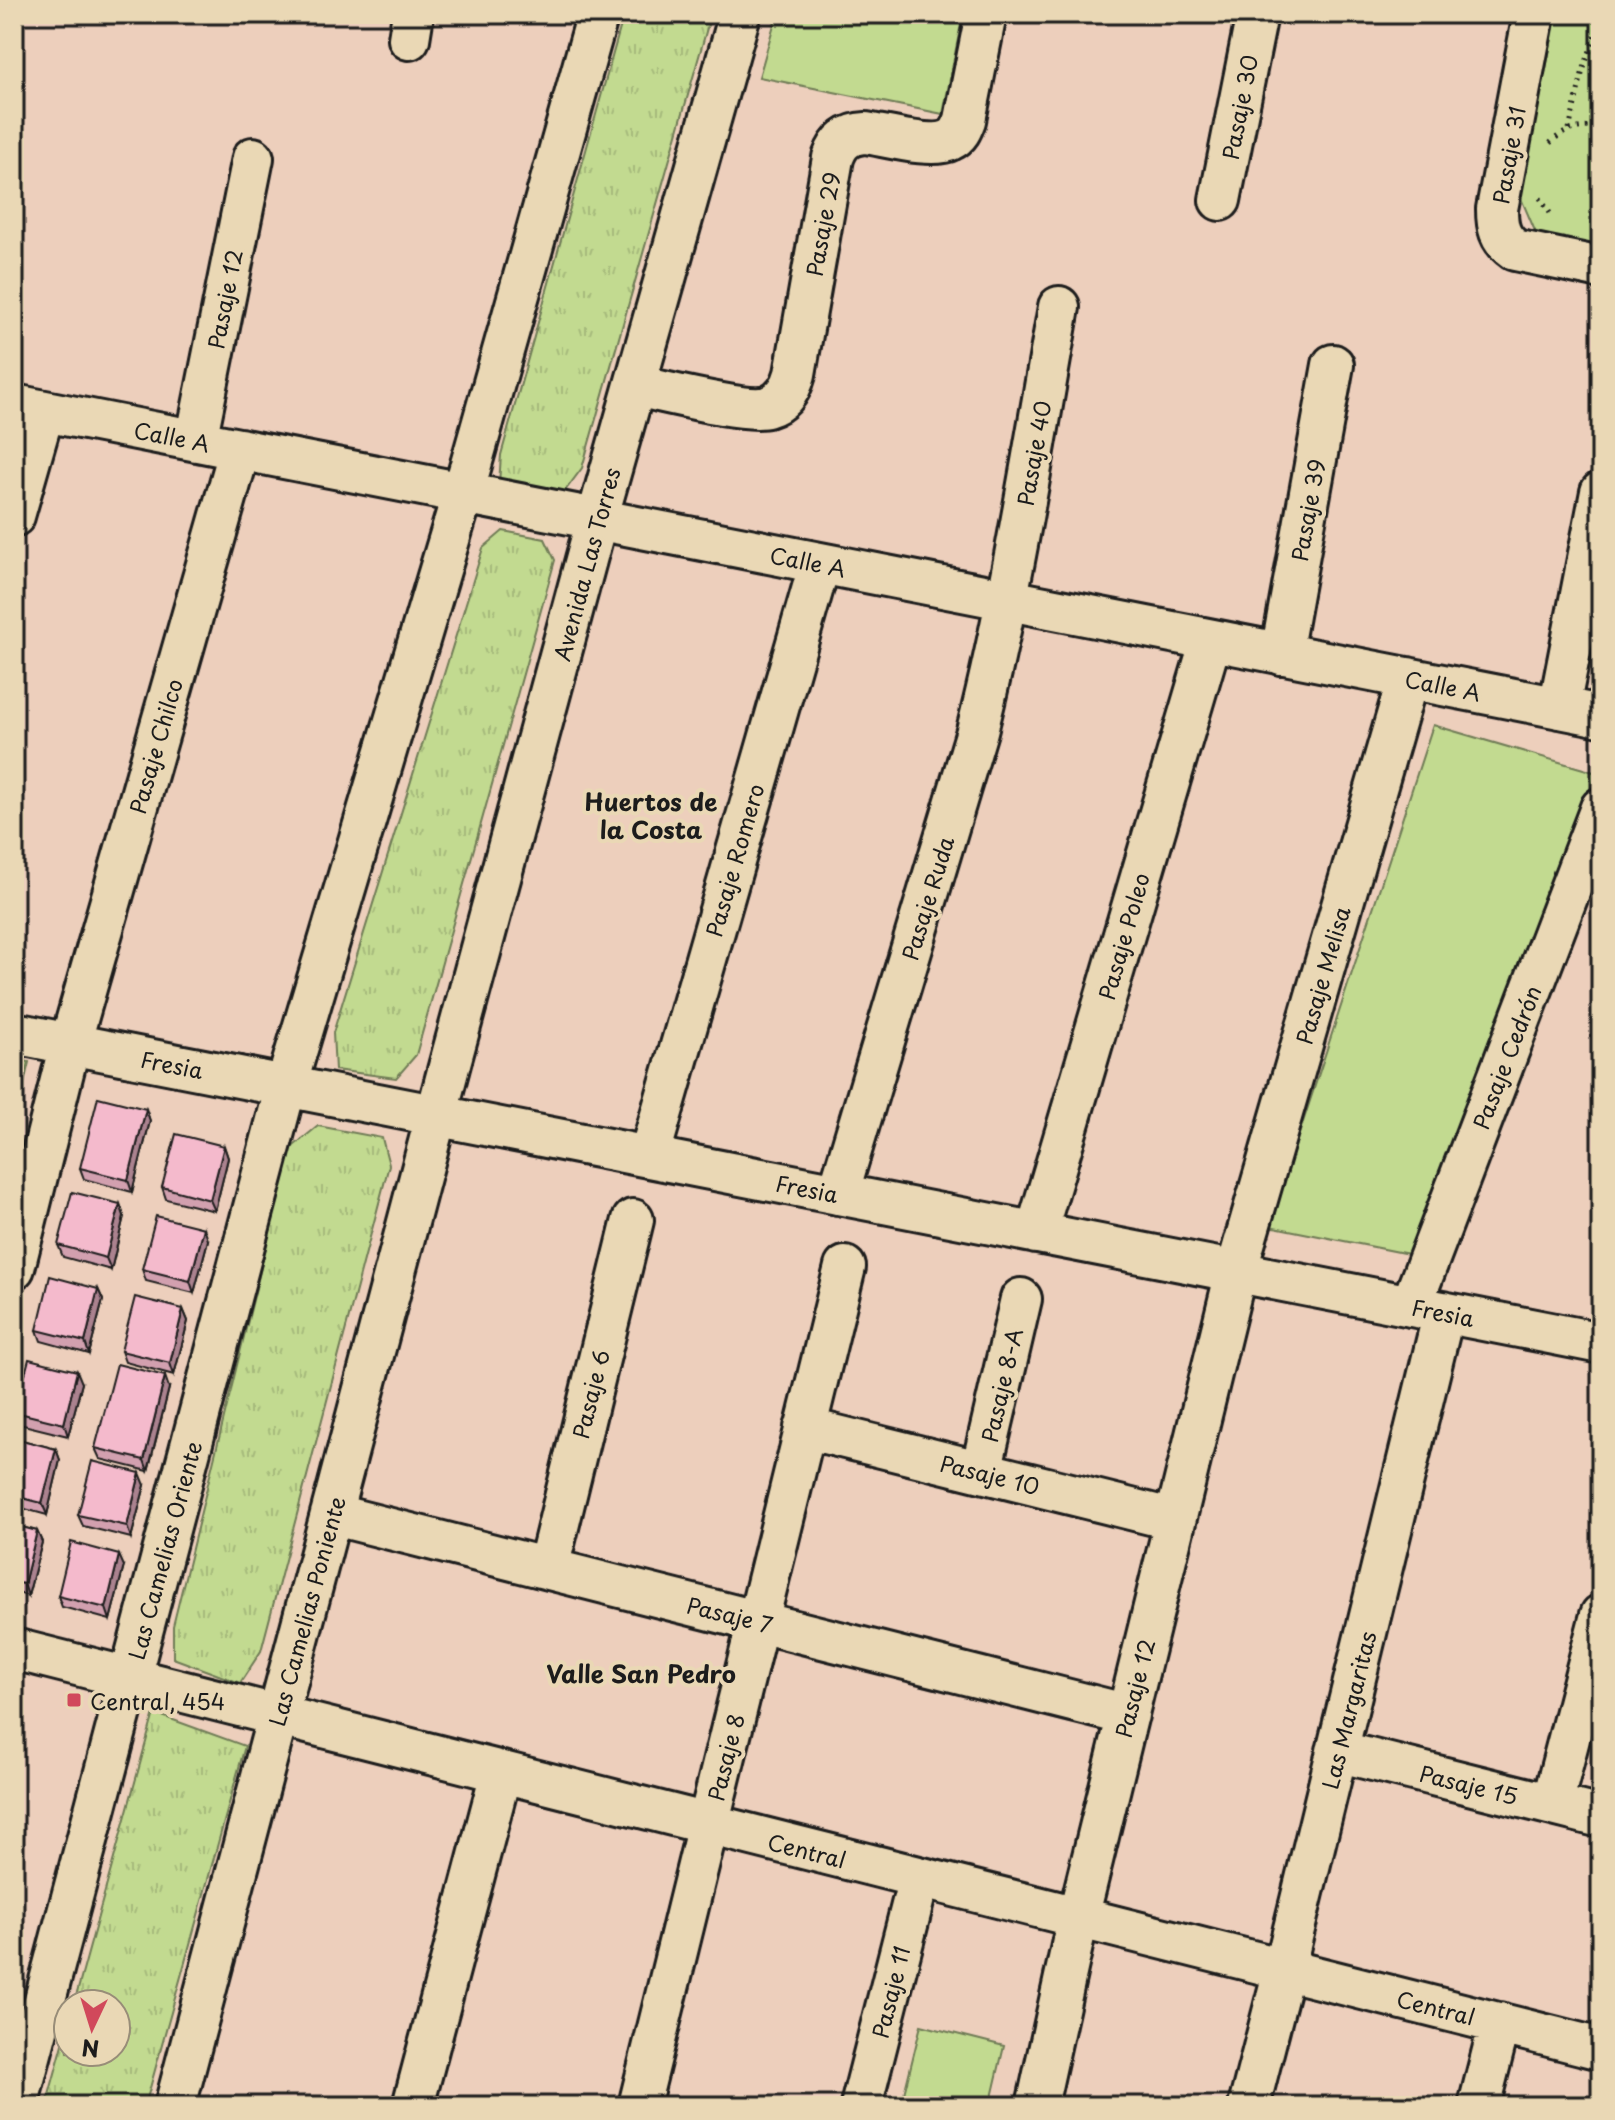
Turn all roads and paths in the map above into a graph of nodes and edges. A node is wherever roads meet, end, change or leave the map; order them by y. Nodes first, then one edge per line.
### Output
1 (598, 14) edge
2 (740, 14) edge
3 (986, 14) edge
4 (1257, 14) edge
5 (1534, 14) edge
6 (1601, 18) edge
7 (1601, 128) edge
8 (1569, 130) junction
9 (1548, 145) dead end
10 (253, 158) dead end
11 (1538, 193) dead end
12 (1220, 200) dead end
13 (1561, 223) dead end
14 (1601, 268) edge
15 (1059, 307) dead end
16 (1333, 365) dead end
17 (635, 386) junction
18 (29, 408) edge
19 (196, 441) junction
20 (240, 449) junction
21 (1601, 492) edge
22 (463, 493) junction
23 (14, 516) edge
24 (597, 519) junction
25 (820, 563) junction
26 (1007, 600) junction
27 (1211, 640) junction
28 (1281, 654) junction
29 (1408, 678) junction
30 (1559, 708) junction
31 (1601, 716) edge
32 (1601, 808) edge
33 (14, 1033) edge
34 (70, 1044) junction
35 (286, 1086) junction
36 (437, 1116) junction
37 (649, 1157) junction
38 (26, 1169) edge
39 (838, 1194) junction
40 (633, 1220) dead end
41 (1036, 1233) junction
42 (845, 1267) dead end
43 (14, 1268) edge
44 (1236, 1272) junction
45 (1021, 1299) dead end
46 (1428, 1309) junction
47 (1601, 1343) edge
48 (805, 1428) junction
49 (981, 1471) junction
50 (331, 1514) junction
51 (1175, 1520) junction
52 (548, 1568) junction
53 (1601, 1615) edge
54 (758, 1621) junction
55 (14, 1649) edge
56 (129, 1679) junction
57 (1128, 1715) junction
58 (278, 1717) junction
59 (1337, 1751) junction
60 (501, 1773) junction
61 (1552, 1804) junction
62 (1601, 1817) edge
63 (708, 1825) junction
64 (919, 1878) junction
65 (1078, 1918) junction
66 (1284, 1970) junction
67 (1500, 2023) junction
68 (1601, 2049) edge
69 (17, 2106) edge
70 (175, 2106) edge
71 (413, 2106) edge
72 (639, 2106) edge
73 (861, 2106) edge
74 (1037, 2106) edge
75 (1249, 2106) edge
76 (1479, 2106) edge

1 - 22 street
2 - 17 street, Avenida Las Torres
3 - 17 street, Pasaje 29
4 - 12 street, Pasaje 30
5 - 14 street, Pasaje 31
6 - 8 path
7 - 8 path
8 - 9 path
10 - 19 street, Pasaje 12
11 - 13 path
15 - 26 street, Pasaje 40
16 - 28 street, Pasaje 39
17 - 24 street, Avenida Las Torres
18 - 19 street, Calle A
18 - 23 street
19 - 20 street, Calle A
20 - 22 street, Calle A
20 - 34 street, Pasaje Chilco
21 - 30 street
22 - 24 street, Calle A
22 - 35 street
24 - 25 street, Calle A
24 - 36 street, Avenida Las Torres
25 - 26 street, Calle A
25 - 37 street, Pasaje Romero
26 - 27 street, Calle A
26 - 39 street, Pasaje Ruda
27 - 28 street, Calle A
27 - 41 street, Pasaje Poleo
28 - 29 street, Calle A
29 - 30 street, Calle A
29 - 44 street, Pasaje Melisa
30 - 31 street, Calle A
32 - 46 street, Pasaje Cedrón
33 - 34 street, Fresia
34 - 35 street, Fresia
34 - 38 street, Pasaje Chilco
35 - 36 street, Fresia
35 - 56 street, Las Camelias Oriente
36 - 37 street, Fresia
36 - 50 street, Las Camelias Poniente
37 - 39 street, Fresia
38 - 43 street, Pasaje Chilco
39 - 41 street, Fresia
40 - 52 street, Pasaje 6
41 - 44 street, Fresia
42 - 48 street, Pasaje 8
44 - 46 street, Fresia
44 - 51 street, Pasaje 12
45 - 49 street, Pasaje 8-A
46 - 47 street, Fresia
46 - 59 street, Las Margaritas
48 - 49 street, Pasaje 10
48 - 54 street, Pasaje 8
49 - 51 street, Pasaje 10
50 - 52 street, Pasaje 7
50 - 58 street, Las Camelias Poniente
51 - 57 street, Pasaje 12
52 - 54 street, Pasaje 7
53 - 61 street
54 - 57 street, Pasaje 7
54 - 63 street, Pasaje 8
55 - 56 street, Central
56 - 58 street, Central
56 - 69 street, Las Camelias Oriente
57 - 65 street, Pasaje 12
58 - 60 street, Central
58 - 70 street, Las Camelias Poniente
59 - 61 street, Pasaje 15
59 - 66 street, Las Margaritas
60 - 63 street, Central
60 - 71 street
61 - 62 street, Pasaje 15
63 - 64 street, Central
63 - 72 street, Pasaje 8
64 - 65 street, Central
64 - 73 street, Pasaje 11
65 - 66 street, Central
65 - 74 street, Pasaje 12
66 - 67 street, Central
66 - 75 street, Las Margaritas
67 - 68 street, Central
67 - 76 street

